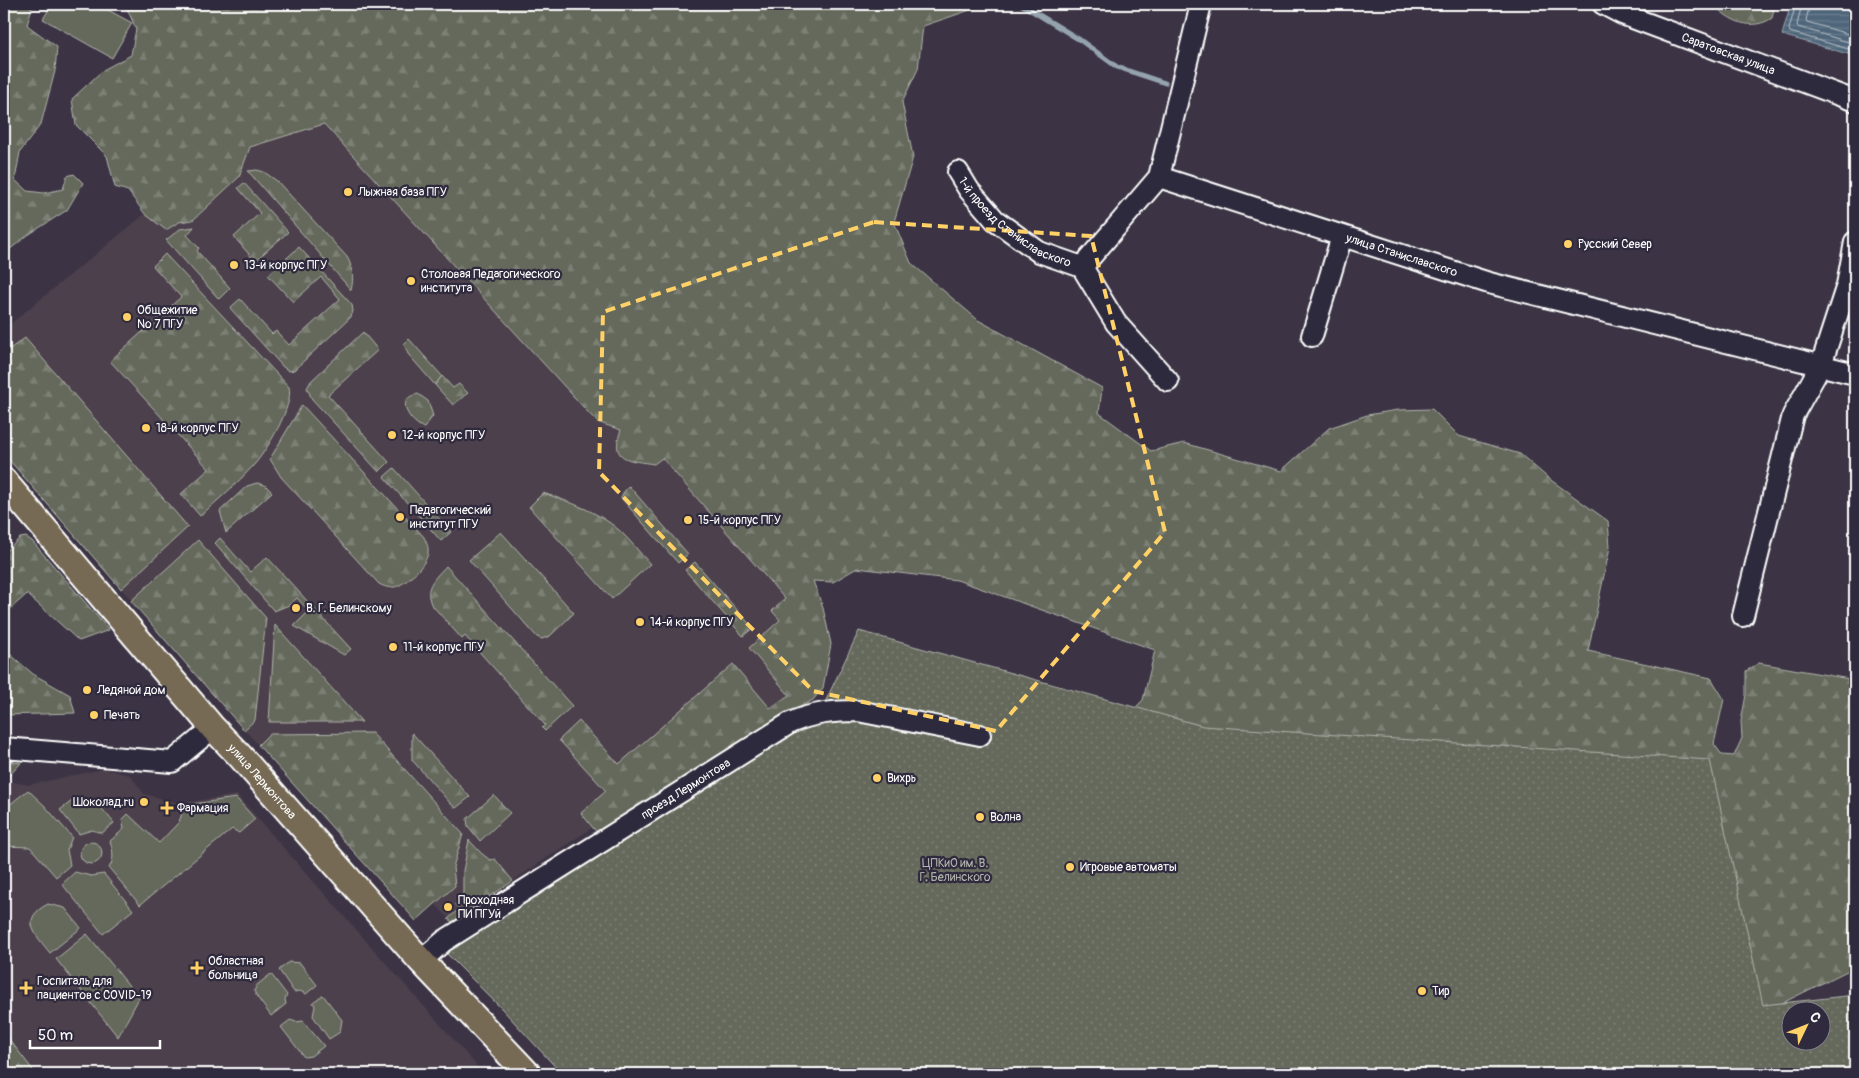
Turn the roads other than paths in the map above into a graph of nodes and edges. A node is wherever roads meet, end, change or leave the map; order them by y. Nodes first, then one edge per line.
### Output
1 (1201, 4) edge
2 (1603, 4) edge
3 (1855, 101) edge
4 (958, 172) dead end
5 (1159, 177) junction
6 (1342, 236) junction
7 (1855, 242) edge
8 (1082, 267) junction
9 (1312, 336) dead end
10 (1821, 365) junction
11 (1855, 374) edge
12 (1168, 380) dead end
13 (4, 481) edge
14 (1743, 616) dead end
15 (213, 728) junction
16 (980, 735) dead end
17 (4, 748) edge
18 (421, 961) junction
19 (528, 1074) edge

1 - 5 street
2 - 3 street, Саратовская улица
4 - 8 street, 1-й проезд Станиславского
5 - 6 street, улица Станиславского
5 - 8 street
6 - 9 street
6 - 10 street, улица Станиславского
7 - 10 street
8 - 12 street, 1-й проезд Станиславского
10 - 11 street, улица Станиславского
10 - 14 street
13 - 15 main road, улица Лермонтова
15 - 17 street
15 - 18 main road, улица Лермонтова
16 - 18 street, проезд Лермонтова
18 - 19 main road, улица Лермонтова

